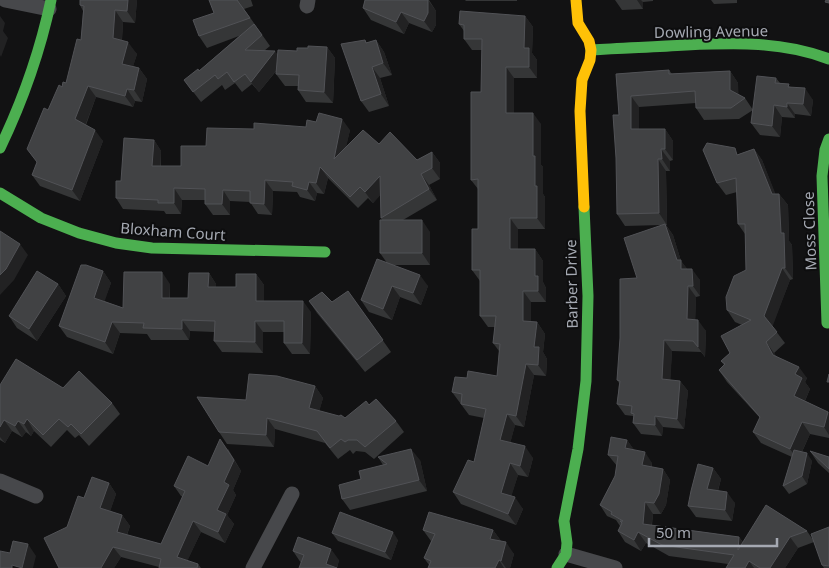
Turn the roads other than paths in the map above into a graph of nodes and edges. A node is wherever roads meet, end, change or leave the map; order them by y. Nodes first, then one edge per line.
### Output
1 (6, 0) edge
2 (576, 0) edge
3 (50, 5) edge
4 (591, 50) junction
5 (829, 59) edge
6 (829, 139) edge
7 (0, 148) edge
8 (0, 193) edge
9 (325, 252) dead end
10 (827, 323) dead end
11 (0, 481) edge
12 (292, 494) dead end
13 (36, 496) dead end
14 (566, 554) junction
15 (253, 568) edge
16 (557, 568) edge
17 (615, 568) edge

1 - 3 street
2 - 4 street
3 - 7 street
4 - 5 street, Dowling Avenue
4 - 14 street, Barber Drive
6 - 10 street, Moss Close
8 - 9 street, Bloxham Court
11 - 13 street
12 - 15 street
14 - 16 street
14 - 17 street

